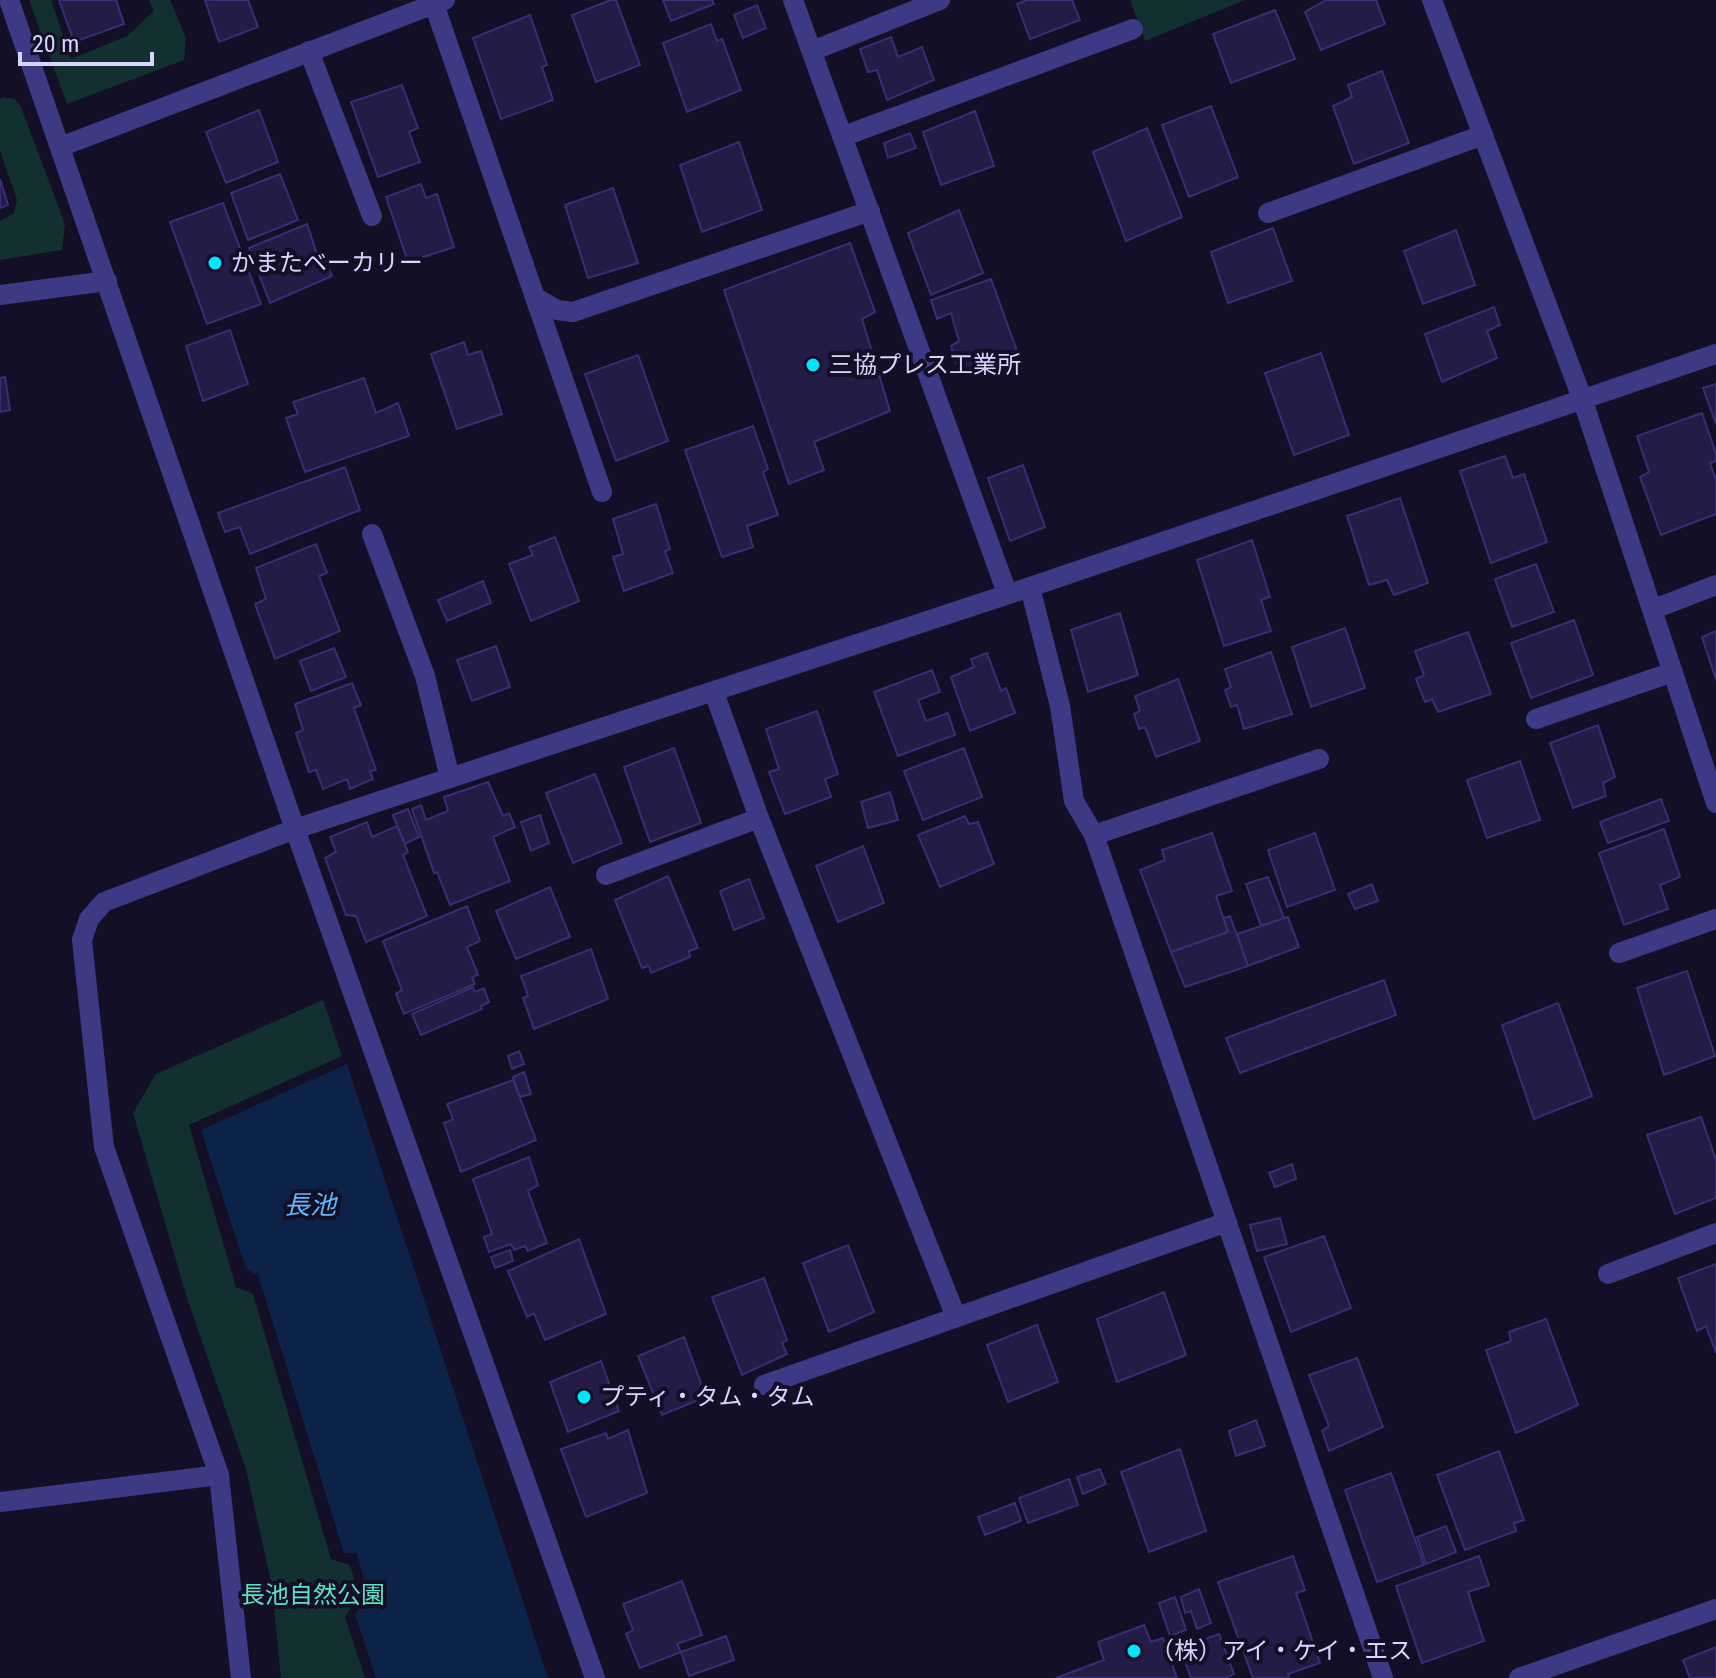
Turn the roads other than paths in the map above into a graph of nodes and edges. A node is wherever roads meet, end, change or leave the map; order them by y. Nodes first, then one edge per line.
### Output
1 (9, 0) edge
2 (793, 0) edge
3 (940, 0) edge
4 (1436, 1) edge
5 (440, 2) edge
6 (1133, 29) dead end
7 (309, 51) junction
8 (812, 51) junction
9 (1483, 135) junction
10 (844, 136) junction
11 (60, 147) junction
12 (870, 211) junction
13 (1268, 213) dead end
14 (372, 216) dead end
15 (107, 281) junction
16 (0, 295) edge
17 (536, 298) junction
18 (1716, 354) edge
19 (1582, 398) junction
20 (602, 492) dead end
21 (372, 534) dead end
22 (1716, 585) edge
23 (1030, 587) junction
24 (1007, 593) junction
25 (1654, 609) junction
26 (1673, 672) junction
27 (714, 692) junction
28 (1536, 719) dead end
29 (1319, 759) dead end
30 (450, 778) junction
31 (1716, 803) edge
32 (759, 818) junction
33 (295, 829) junction
34 (1094, 835) junction
35 (606, 875) dead end
36 (1716, 919) edge
37 (1619, 953) dead end
38 (1227, 1222) junction
39 (1716, 1233) edge
40 (1608, 1274) dead end
41 (956, 1317) junction
42 (764, 1385) dead end
43 (219, 1475) junction
44 (0, 1502) edge
45 (1716, 1609) edge
46 (241, 1678) edge
47 (595, 1678) edge
48 (1383, 1678) edge
49 (1519, 1678) edge

1 - 11 street
2 - 8 street
3 - 8 street
4 - 9 street
5 - 7 street
5 - 17 street
6 - 10 street
7 - 11 street
7 - 14 street
8 - 10 street
9 - 13 street
9 - 19 street
10 - 12 street
11 - 15 street
12 - 17 street
12 - 24 street
15 - 16 street
15 - 33 street
17 - 20 street
18 - 19 street
19 - 23 street
19 - 25 street
21 - 30 street
22 - 25 street
23 - 24 street
23 - 34 street
24 - 27 street
25 - 26 street
26 - 28 street
26 - 31 street
27 - 30 street
27 - 32 street
29 - 34 street
30 - 33 street
32 - 35 street
32 - 41 street
33 - 43 street
33 - 47 street
34 - 38 street
36 - 37 street
38 - 41 street
38 - 48 street
39 - 40 street
41 - 42 street
43 - 44 street
43 - 46 street
45 - 49 street

